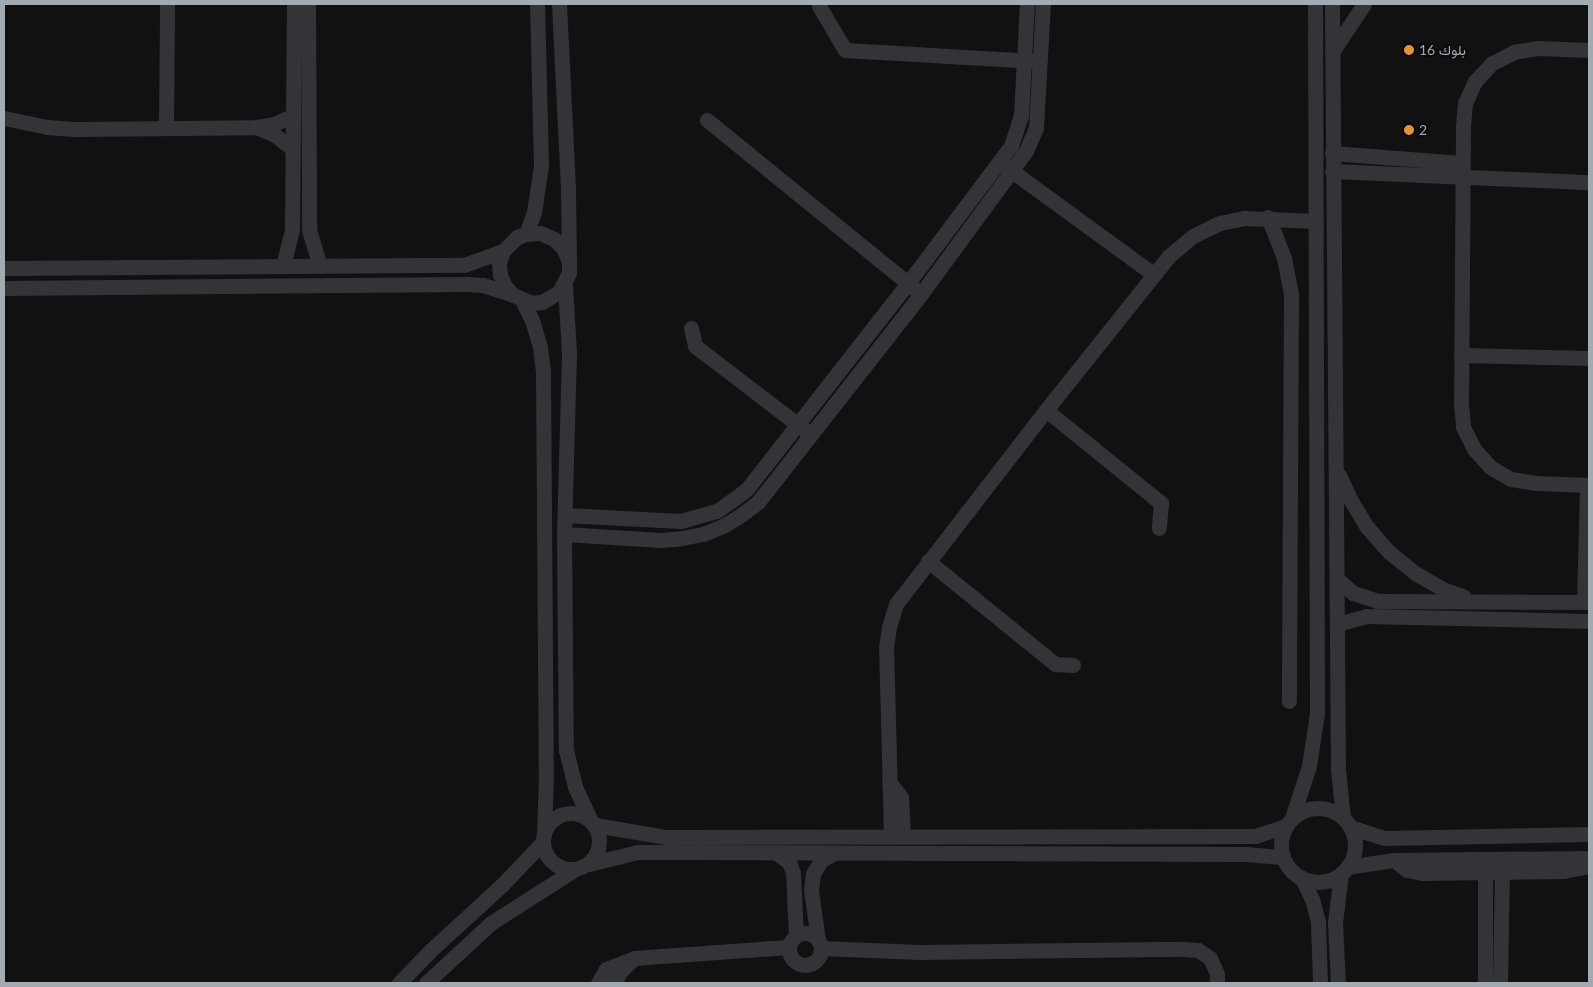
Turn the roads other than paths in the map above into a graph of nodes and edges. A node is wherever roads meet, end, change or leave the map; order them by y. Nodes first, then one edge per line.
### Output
1 (167, 4) edge
2 (294, 4) edge
3 (308, 4) edge
4 (537, 4) edge
5 (559, 4) edge
6 (1026, 4) edge
7 (1043, 4) edge
8 (1315, 4) edge
9 (1332, 4) edge
10 (1364, 4) edge
11 (819, 6) dead end
12 (1589, 50) edge
13 (1332, 52) junction
14 (1023, 60) junction
15 (1040, 61) junction
16 (292, 116) junction
17 (4, 118) edge
18 (707, 120) dead end
19 (256, 127) junction
20 (166, 128) junction
21 (291, 148) junction
22 (1332, 153) junction
23 (1000, 162) junction
24 (1332, 170) junction
25 (1462, 170) junction
26 (1012, 172) junction
27 (1589, 182) edge
28 (293, 213) junction
29 (308, 213) junction
30 (1268, 217) junction
31 (1316, 221) junction
32 (526, 234) junction
33 (503, 251) junction
34 (569, 262) junction
35 (283, 266) junction
36 (320, 266) junction
37 (4, 268) edge
38 (1153, 274) junction
39 (565, 284) junction
40 (908, 284) junction
41 (4, 288) edge
42 (921, 294) junction
43 (517, 298) junction
44 (1316, 322) junction
45 (1334, 322) junction
46 (691, 328) dead end
47 (1461, 355) junction
48 (1589, 358) edge
49 (1046, 410) junction
50 (798, 424) junction
51 (811, 434) junction
52 (1337, 468) junction
53 (1588, 485) edge
54 (565, 515) junction
55 (661, 521) junction
56 (1158, 528) dead end
57 (564, 534) junction
58 (661, 540) junction
59 (928, 561) junction
60 (1337, 579) junction
61 (1476, 600) junction
62 (1586, 602) edge
63 (1589, 621) edge
64 (1337, 624) junction
65 (1073, 665) dead end
66 (1290, 701) dead end
67 (1289, 822) junction
68 (1347, 822) junction
69 (593, 823) junction
70 (1589, 834) edge
71 (897, 835) junction
72 (543, 838) junction
73 (775, 852) junction
74 (836, 853) junction
75 (1283, 857) junction
76 (1589, 858) edge
77 (1394, 860) junction
78 (589, 864) junction
79 (1589, 866) edge
80 (574, 870) junction
81 (1344, 870) junction
82 (1485, 872) junction
83 (1502, 872) junction
84 (1302, 878) junction
85 (793, 942) junction
86 (820, 944) junction
87 (634, 958) junction
88 (399, 983) edge
89 (426, 983) edge
90 (598, 983) edge
91 (615, 983) edge
92 (1217, 983) edge
93 (1320, 983) edge
94 (1338, 983) edge
95 (1485, 983) edge
96 (1500, 983) edge

1 - 20 street
2 - 16 street
3 - 29 street
4 - 32 street
5 - 34 street
6 - 14 street
7 - 15 street
8 - 31 street
9 - 13 street
10 - 13 street
11 - 14 street
12 - 25 street
13 - 22 street
14 - 15 street
14 - 23 street
15 - 26 street
16 - 19 street
16 - 21 street
17 - 20 street
18 - 40 street
19 - 20 street
19 - 21 street
21 - 28 street
22 - 24 street
22 - 25 street
23 - 26 street
23 - 40 street
24 - 25 street
24 - 45 street
25 - 27 street
25 - 47 street
26 - 38 street
26 - 42 street
28 - 29 street
28 - 35 street
29 - 36 street
30 - 31 street
30 - 38 street
30 - 66 street
31 - 44 street
32 - 33 street
32 - 34 street
33 - 36 street
33 - 43 street
34 - 39 street
35 - 36 street
35 - 37 street
38 - 49 street
39 - 43 street
39 - 54 street
40 - 42 street
40 - 50 street
41 - 43 street
42 - 51 street
43 - 72 street
44 - 45 street
44 - 67 street
45 - 52 street
46 - 50 street
47 - 48 street
47 - 53 street
49 - 56 street
49 - 59 street
50 - 51 street
50 - 55 street
51 - 58 street
52 - 60 street
52 - 61 street
53 - 62 street
54 - 55 street
54 - 57 street
55 - 58 street
57 - 58 street
57 - 69 street
59 - 65 street
59 - 71 street
60 - 61 street
60 - 64 street
61 - 62 street
63 - 64 street
64 - 68 street
67 - 68 street
67 - 71 street
67 - 75 street
68 - 70 street
68 - 81 street
69 - 71 street
69 - 72 street
69 - 78 street
72 - 80 street
72 - 88 street
73 - 74 street
73 - 78 street
73 - 85 street
74 - 75 street
74 - 86 street
75 - 84 street
76 - 77 street
77 - 81 street
77 - 82 street
78 - 80 street
79 - 83 street
80 - 89 street
81 - 84 street
81 - 94 street
82 - 83 street
82 - 95 street
83 - 96 street
84 - 93 street
85 - 86 street
85 - 86 street
85 - 87 street
86 - 92 street
87 - 90 street
87 - 91 street

